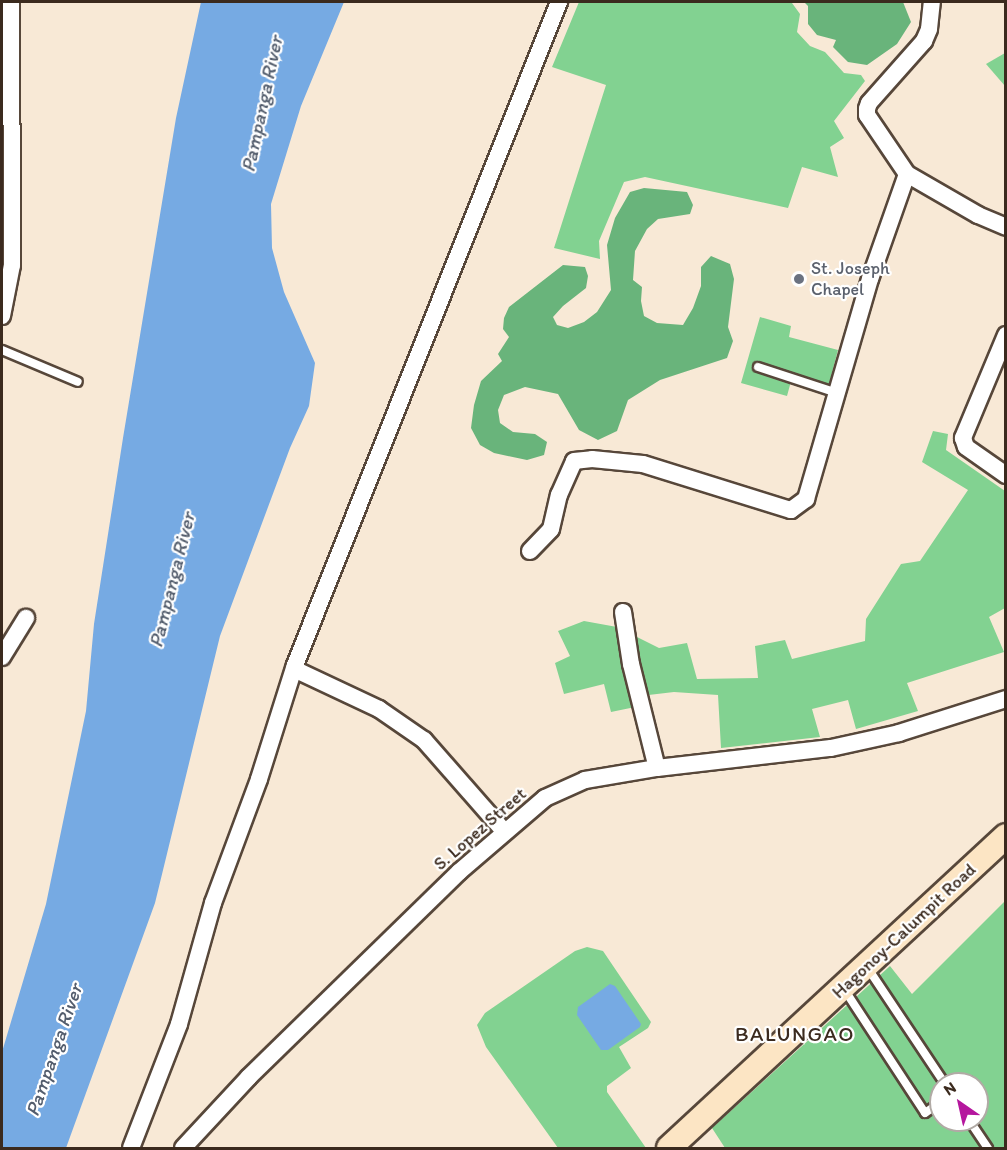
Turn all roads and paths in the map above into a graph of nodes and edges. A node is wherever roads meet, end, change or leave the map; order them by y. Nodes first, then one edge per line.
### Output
1 (11, 2) edge
2 (559, 2) edge
3 (932, 2) edge
4 (907, 174) junction
5 (1005, 227) edge
6 (2, 316) edge
7 (1005, 334) edge
8 (2, 350) edge
9 (758, 367) dead end
10 (78, 382) dead end
11 (837, 393) junction
12 (1005, 475) edge
13 (530, 551) dead end
14 (623, 612) dead end
15 (26, 618) dead end
16 (2, 657) edge
17 (294, 669) junction
18 (1005, 699) edge
19 (657, 768) junction
20 (504, 831) junction
21 (1005, 836) edge
22 (867, 966) junction
23 (843, 988) junction
24 (937, 1072) edge
25 (929, 1110) edge
26 (977, 1132) edge
27 (674, 1147) edge
28 (131, 1149) edge
29 (183, 1149) edge
30 (988, 1149) edge

1 - 6 street
2 - 17 street
3 - 4 street
4 - 5 street
4 - 11 street
7 - 12 street
8 - 10 lane
9 - 11 lane
11 - 13 street
14 - 19 street
15 - 16 street
17 - 20 street
17 - 28 street
18 - 19 street, S. Lopez Street
19 - 20 street, S. Lopez Street
20 - 29 street, S. Lopez Street
21 - 22 main road, Hagonoy-Calumpit Road
22 - 23 main road, Hagonoy-Calumpit Road
22 - 24 lane
23 - 25 lane
23 - 27 main road, Hagonoy-Calumpit Road
26 - 30 lane

